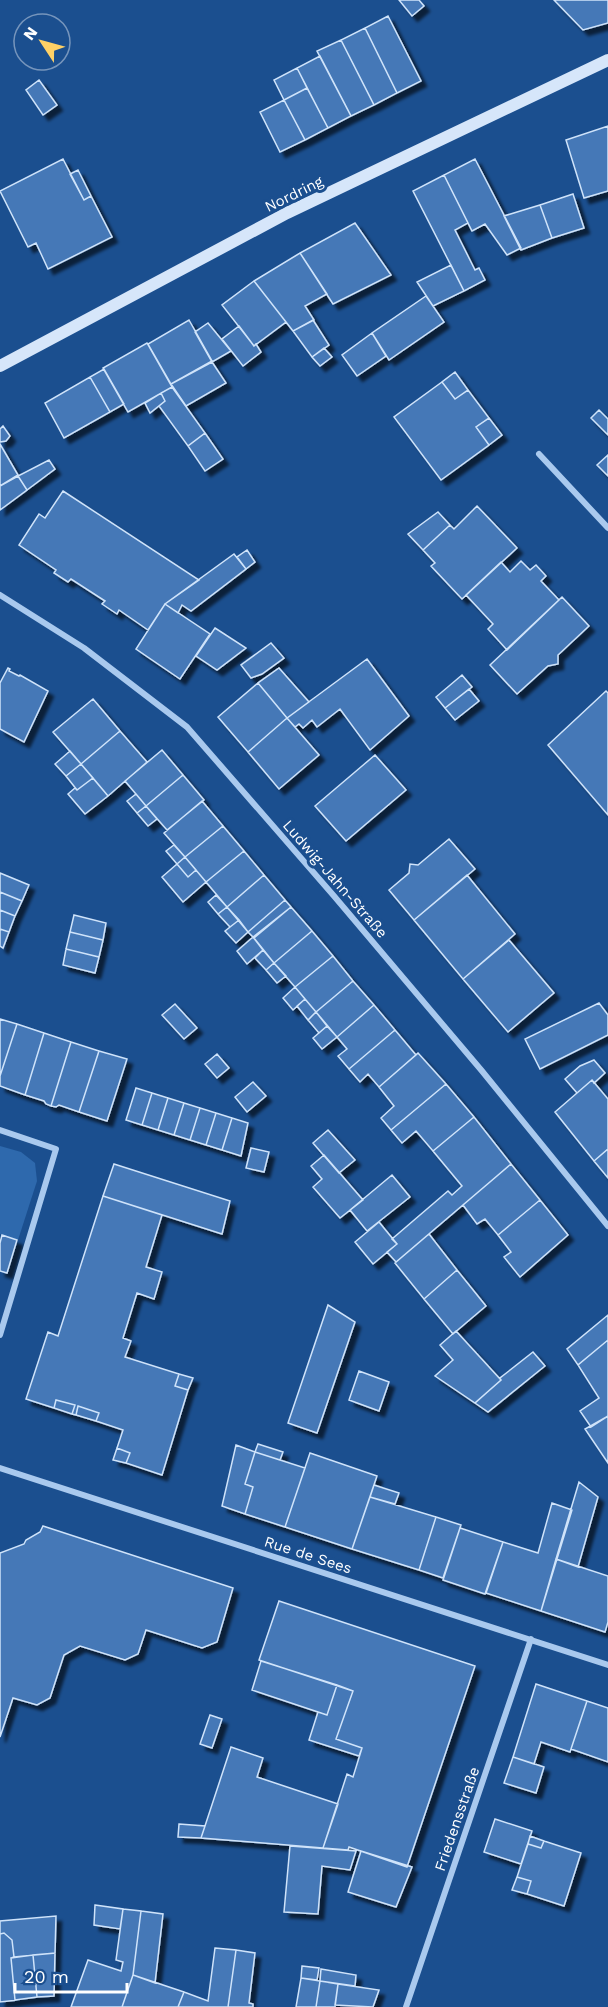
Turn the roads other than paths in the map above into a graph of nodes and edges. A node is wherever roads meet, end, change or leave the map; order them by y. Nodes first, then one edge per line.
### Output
1 (608, 60) edge
2 (0, 366) edge
3 (539, 454) dead end
4 (608, 528) edge
5 (0, 595) edge
6 (0, 1130) edge
7 (608, 1226) edge
8 (0, 1335) edge
9 (0, 1468) edge
10 (531, 1639) junction
11 (608, 1665) edge
12 (406, 2007) edge

1 - 2 main road, Nordring
3 - 4 street
5 - 7 street, Ludwig-Jahn-Straße
6 - 8 street
9 - 10 street, Rue de Sees
10 - 11 street, Rue de Sees
10 - 12 street, Friedensstraße

